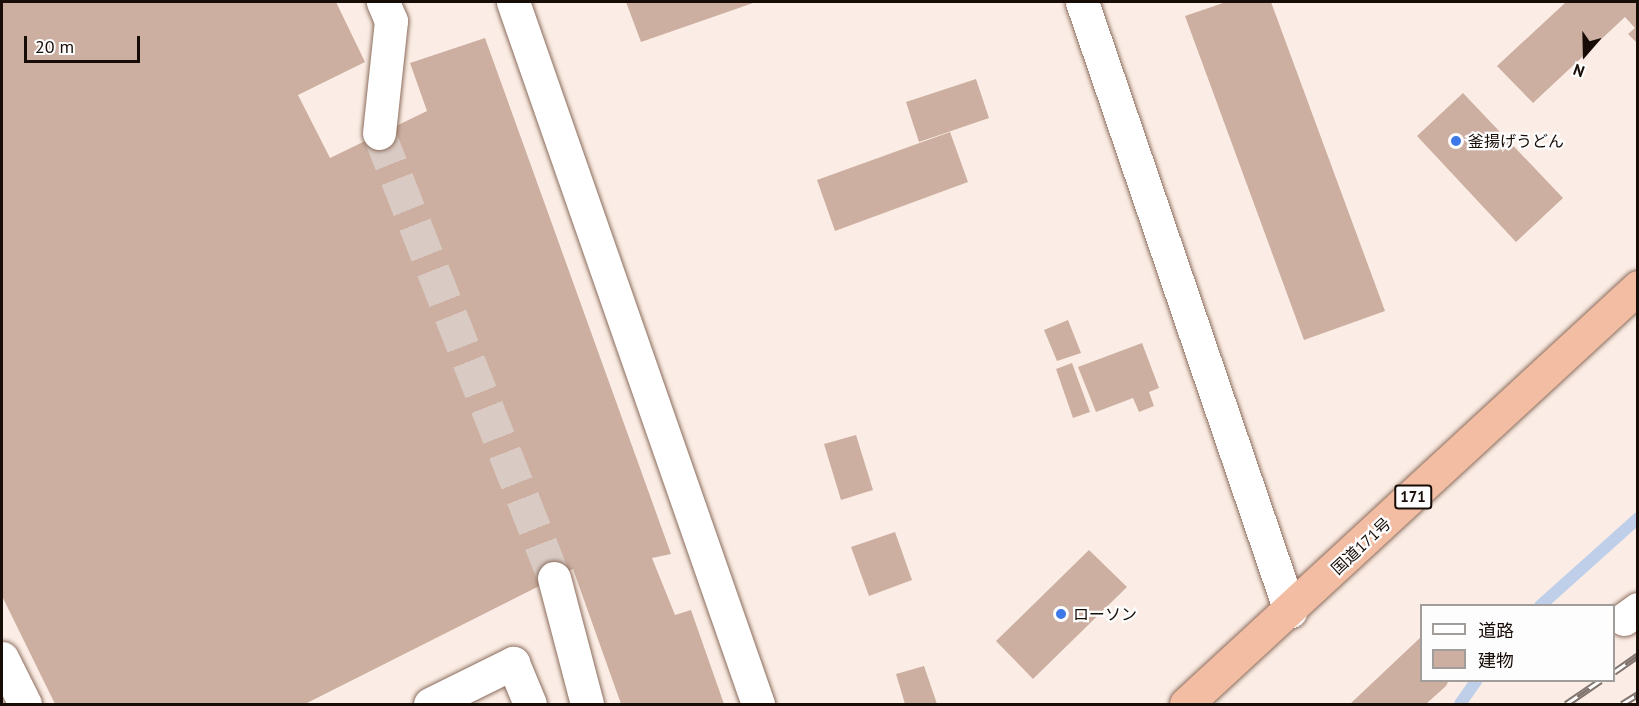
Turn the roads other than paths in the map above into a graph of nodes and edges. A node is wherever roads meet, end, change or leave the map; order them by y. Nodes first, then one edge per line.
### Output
1 (383, 2) edge
2 (513, 2) edge
3 (1082, 2) edge
4 (380, 133) tunnel mouth
5 (1638, 287) edge
6 (554, 578) tunnel mouth
7 (1290, 611) junction
8 (2, 658) edge
9 (25, 705) edge
10 (430, 705) edge
11 (530, 705) edge
12 (587, 705) edge
13 (758, 705) edge
14 (1186, 705) edge

1 - 4 lane
2 - 13 lane
3 - 7 lane
5 - 7 highway, 国道171号 / 171
6 - 12 lane
7 - 14 highway, 国道171号 / 171
8 - 9 lane
10 - 11 lane

